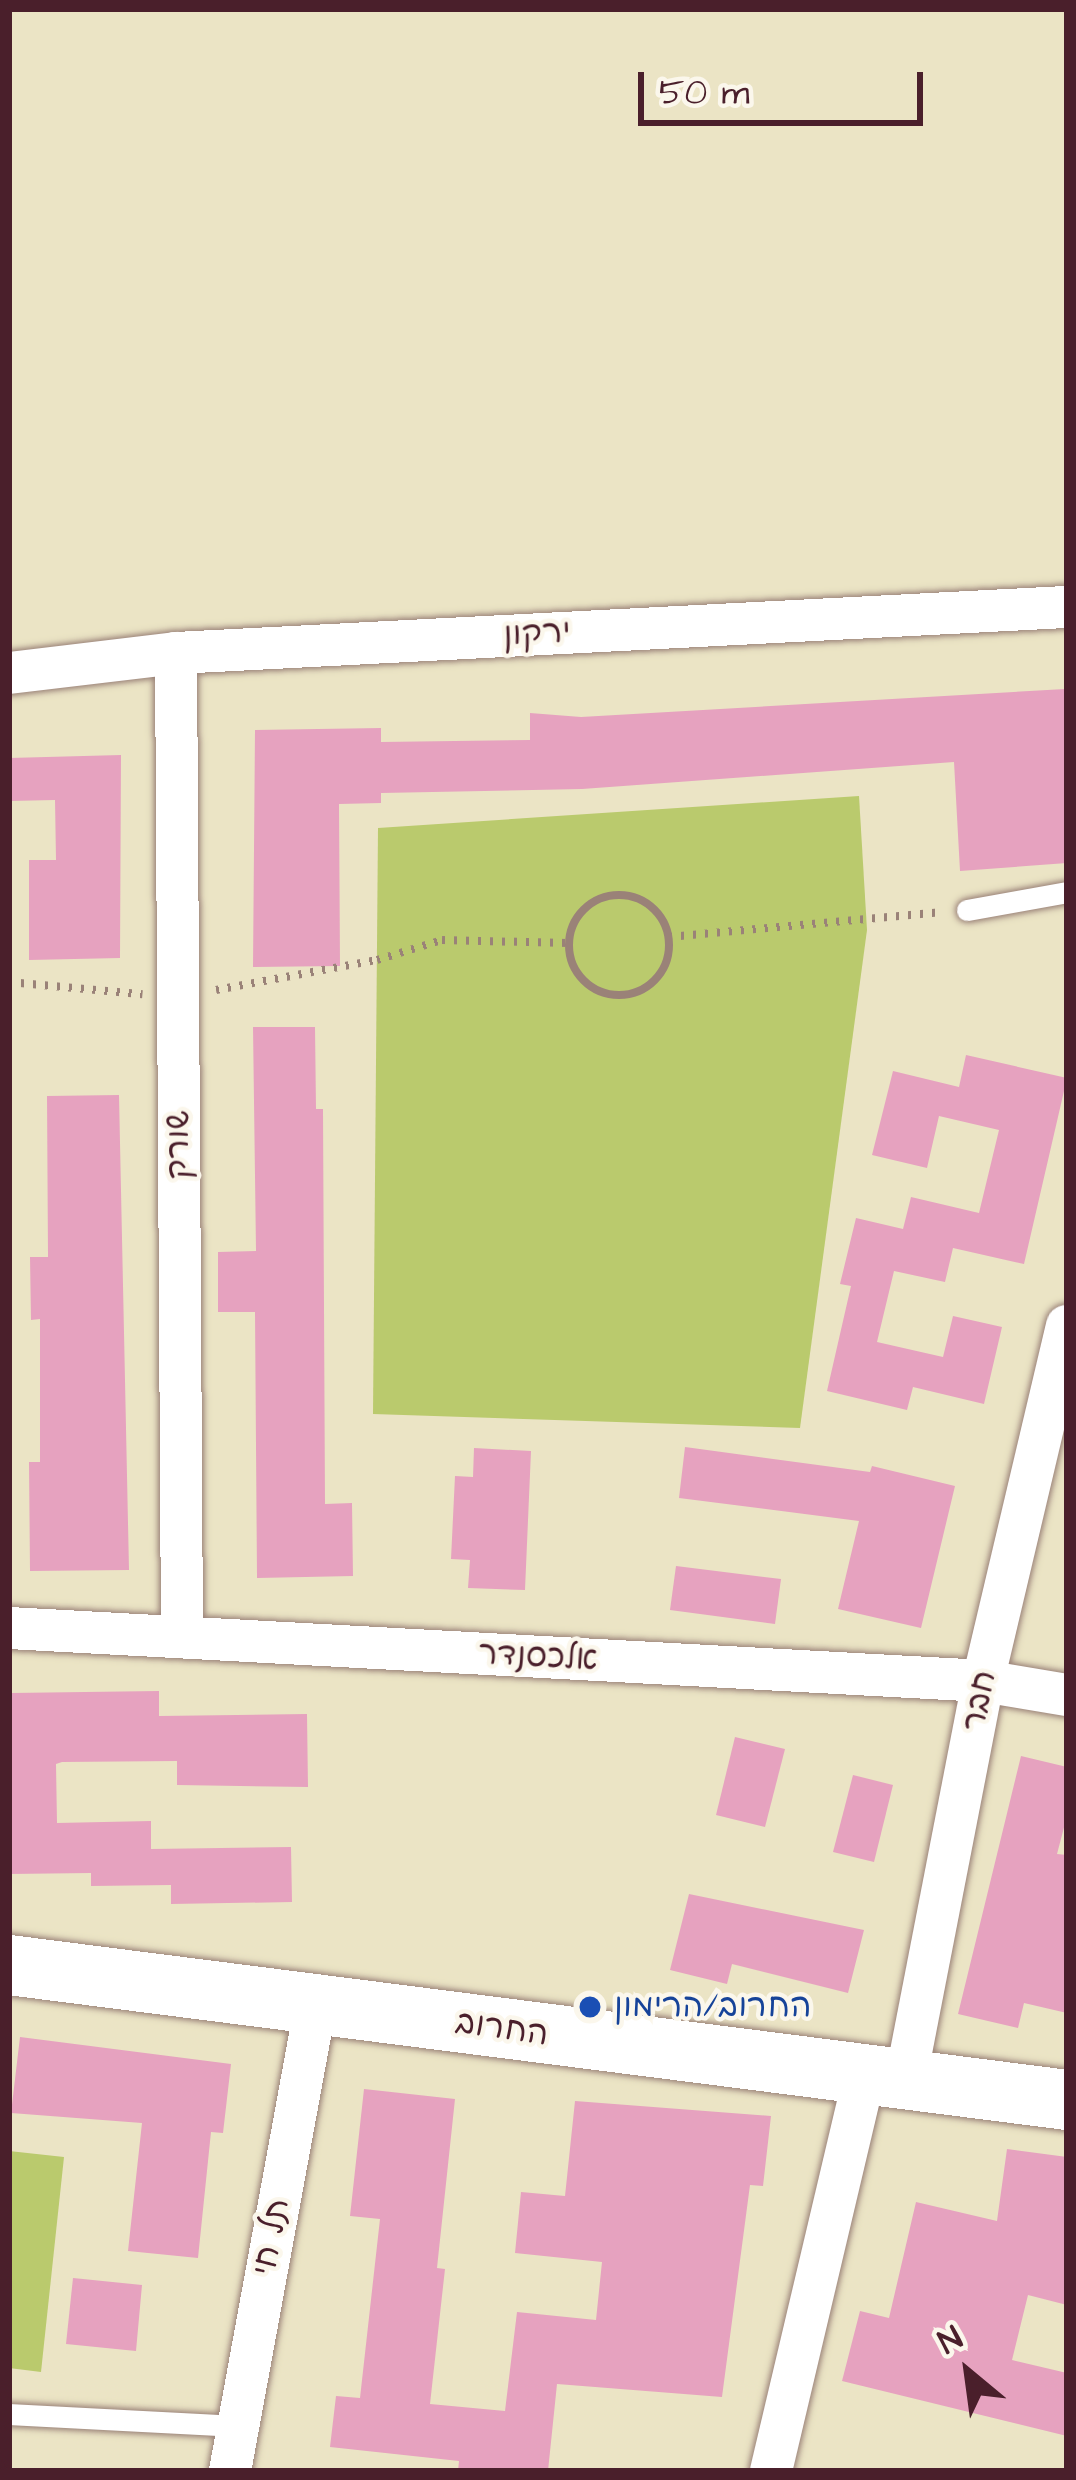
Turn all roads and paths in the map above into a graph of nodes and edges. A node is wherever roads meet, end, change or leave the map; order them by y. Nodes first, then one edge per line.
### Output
1 (1067, 607) edge
2 (176, 653) junction
3 (9, 673) edge
4 (1067, 892) edge
5 (968, 910) joint
6 (669, 937) junction
7 (568, 943) junction
8 (9, 982) edge
9 (178, 997) junction
10 (1067, 1326) edge
11 (9, 1628) edge
12 (182, 1637) junction
13 (983, 1681) junction
14 (1067, 1695) edge
15 (9, 1965) edge
16 (316, 2003) junction
17 (885, 2078) junction
18 (1067, 2100) edge
19 (9, 2414) edge
20 (237, 2426) junction
21 (230, 2471) edge
22 (771, 2471) edge

1 - 2 street, ירקון
2 - 3 street, ירקון
2 - 9 street, שורק
4 - 5 lane
5 - 6 path
6 - 7 path
6 - 7 path
7 - 9 path
8 - 9 path
9 - 12 street, שורק
10 - 13 street, חבר
11 - 12 street, אלכסנדר
12 - 13 street, אלכסנדר
13 - 14 street, אלכסנדר
13 - 17 street, חבר
15 - 16 street, החרוב
16 - 17 street, החרוב
16 - 20 street, תל חי
17 - 18 street, החרוב
17 - 22 street, חבר
19 - 20 lane
20 - 21 street, תל חי

